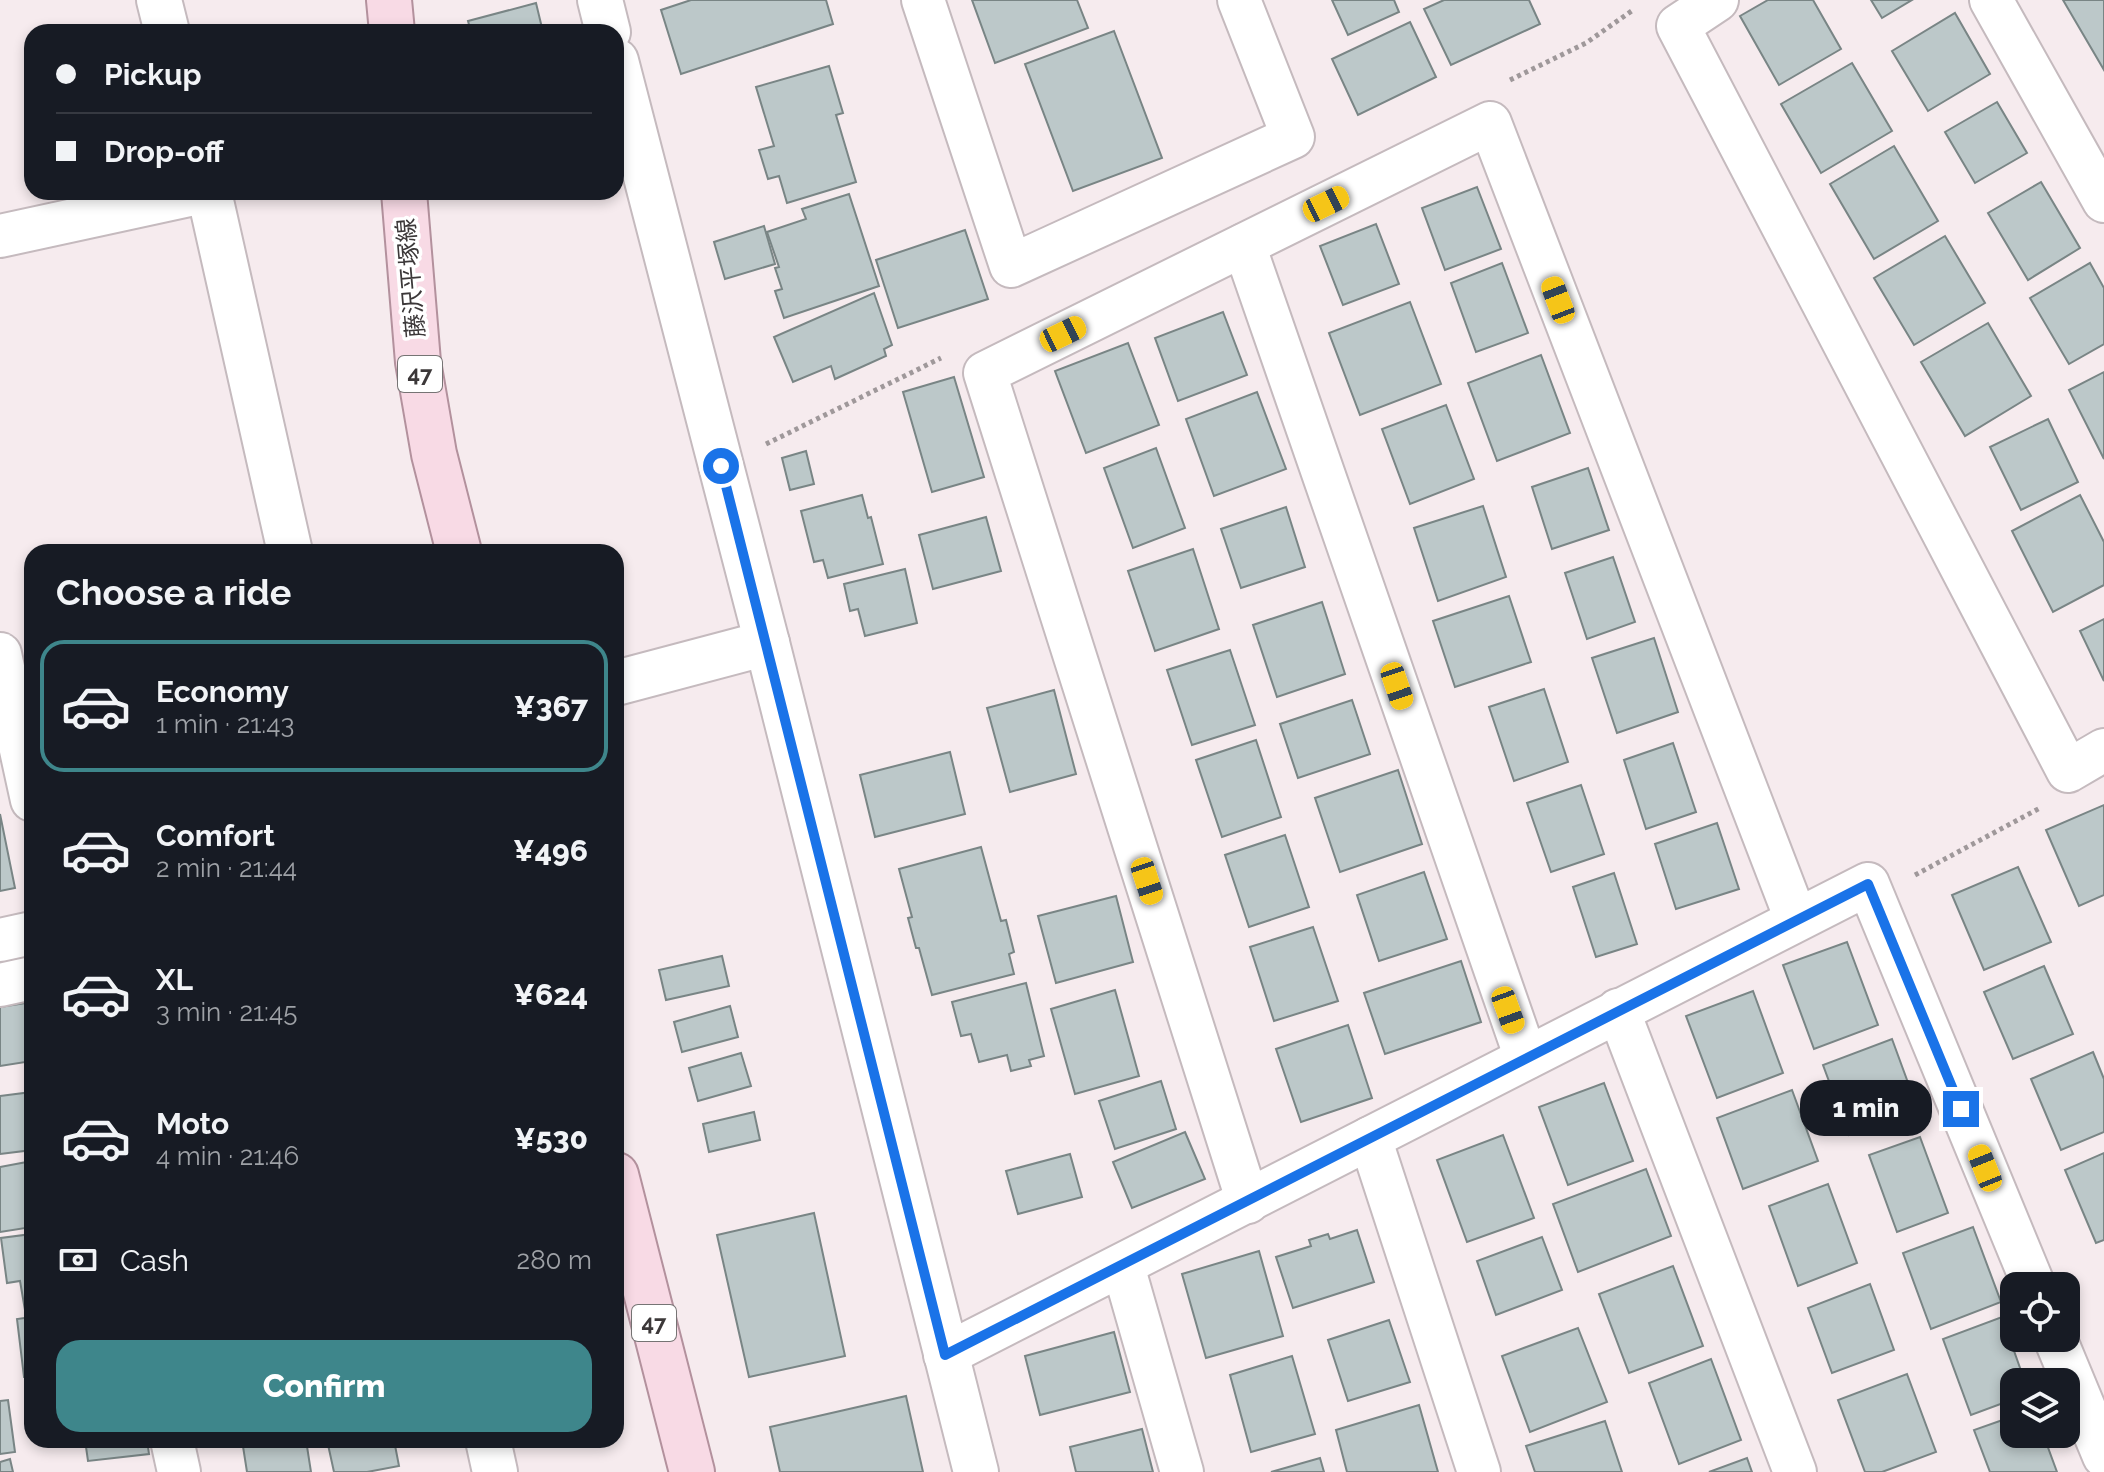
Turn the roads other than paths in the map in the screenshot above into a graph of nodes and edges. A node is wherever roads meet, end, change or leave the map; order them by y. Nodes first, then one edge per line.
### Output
1 (159, 0) edge
2 (389, 0) edge
3 (600, 0) edge
4 (923, 0) edge
5 (1239, 0) edge
6 (1717, 0) edge
7 (1991, 0) edge
8 (165, 24) edge
9 (391, 24) edge
10 (606, 24) edge
11 (624, 92) edge
12 (166, 200) edge
13 (211, 200) edge
14 (405, 200) edge
15 (2104, 201) edge
16 (0, 236) edge
17 (1244, 245) junction
18 (288, 544) edge
19 (457, 544) edge
20 (767, 643) junction
21 (0, 654) edge
22 (624, 681) edge
23 (2104, 750) edge
24 (24, 764) edge
25 (1796, 919) junction
26 (24, 935) edge
27 (0, 940) edge
28 (24, 980) edge
29 (0, 985) edge
30 (1618, 1010) junction
31 (1526, 1058) junction
32 (1370, 1138) junction
33 (1248, 1202) junction
34 (624, 1206) edge
35 (1123, 1266) junction
36 (2028, 1272) edge
37 (2061, 1352) edge
38 (945, 1355) junction
39 (174, 1448) edge
40 (490, 1448) edge
41 (2104, 1456) edge
42 (179, 1472) edge
43 (495, 1472) edge
44 (692, 1472) edge
45 (976, 1472) edge
46 (1182, 1472) edge
47 (1479, 1472) edge
48 (1795, 1472) edge

1 - 8 street
2 - 9 main road
3 - 10 street
4 - 5 street
6 - 23 street
7 - 15 street
11 - 20 street
12 - 16 street
13 - 18 street
14 - 19 main road, 藤沢平塚線 / 47
17 - 25 street
17 - 31 street
17 - 33 street
20 - 22 street
20 - 38 street
21 - 24 street
25 - 30 street
25 - 36 street
26 - 27 street
28 - 29 street
30 - 31 street
30 - 48 street
31 - 32 street
32 - 33 street
32 - 47 street
33 - 35 street
34 - 44 main road, 47
35 - 38 street
35 - 46 street
37 - 41 street
38 - 45 street
39 - 42 street
40 - 43 street

